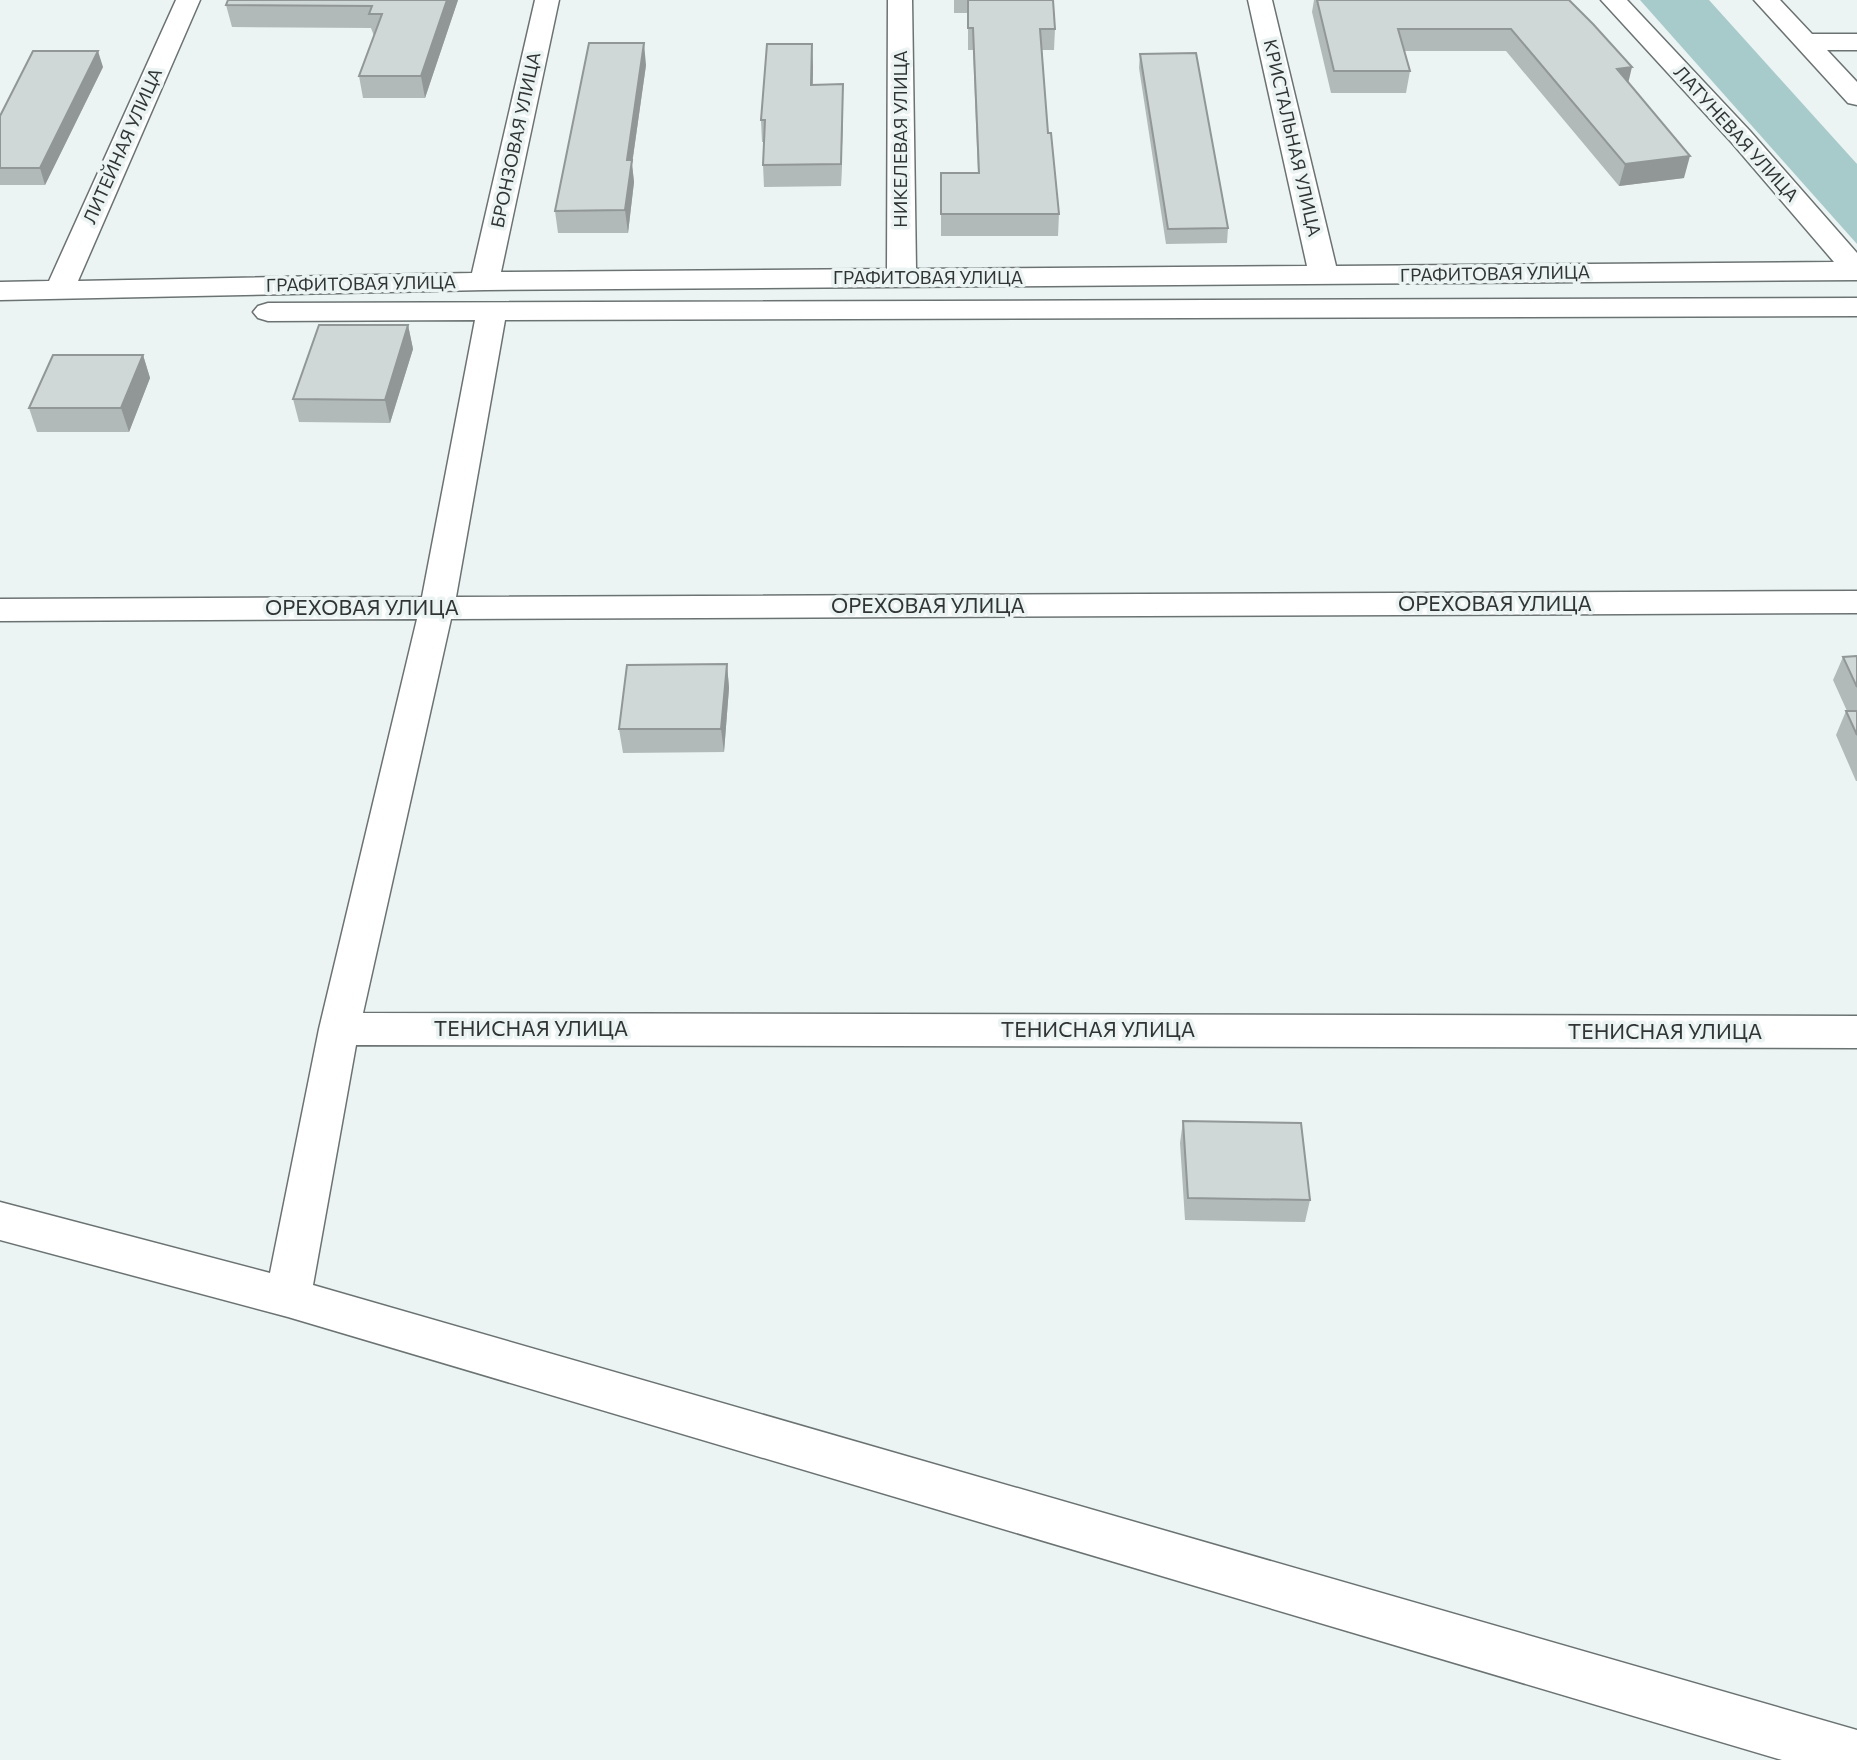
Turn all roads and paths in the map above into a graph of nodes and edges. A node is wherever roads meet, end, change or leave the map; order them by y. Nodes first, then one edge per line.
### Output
1 (188, 0) edge
2 (547, 0) edge
3 (900, 0) edge
4 (1260, 0) edge
5 (1613, 0) edge
6 (1766, 0) edge
7 (1806, 42) junction
8 (1857, 42) edge
9 (1857, 97) edge
10 (1857, 271) edge
11 (1324, 276) junction
12 (902, 279) junction
13 (0, 291) edge
14 (59, 291) junction
15 (488, 296) junction
16 (1857, 307) edge
17 (0, 313) edge
18 (1857, 602) edge
19 (438, 607) junction
20 (0, 610) edge
21 (340, 1029) junction
22 (1857, 1032) edge
23 (0, 1221) edge
24 (288, 1297) junction
25 (1857, 1756) edge

1 - 14 street, ЛИТЕЙНАЯ УЛИЦА
2 - 15 street, БРОНЗОВАЯ УЛИЦА
3 - 12 street, НИКЕЛЕВАЯ УЛИЦА
4 - 11 street, КРИСТАЛЬНАЯ УЛИЦА
5 - 10 street, ЛАТУНЕВАЯ УЛИЦА
6 - 7 street
7 - 8 street
7 - 9 street
10 - 11 street, ГРАФИТОВАЯ УЛИЦА
11 - 12 street, ГРАФИТОВАЯ УЛИЦА
12 - 15 street, ГРАФИТОВАЯ УЛИЦА
13 - 14 street, ГРАФИТОВАЯ УЛИЦА
14 - 15 street, ГРАФИТОВАЯ УЛИЦА
15 - 16 street
15 - 17 street
15 - 19 street, БРОНЗОВАЯ УЛИЦА
18 - 19 street, ОРЕХОВАЯ УЛИЦА
19 - 20 street, ОРЕХОВАЯ УЛИЦА
19 - 21 street, БРОНЗОВАЯ УЛИЦА
21 - 22 street, ТЕНИСНАЯ УЛИЦА
21 - 24 street, БРОНЗОВАЯ УЛИЦА
23 - 24 street
24 - 25 street

